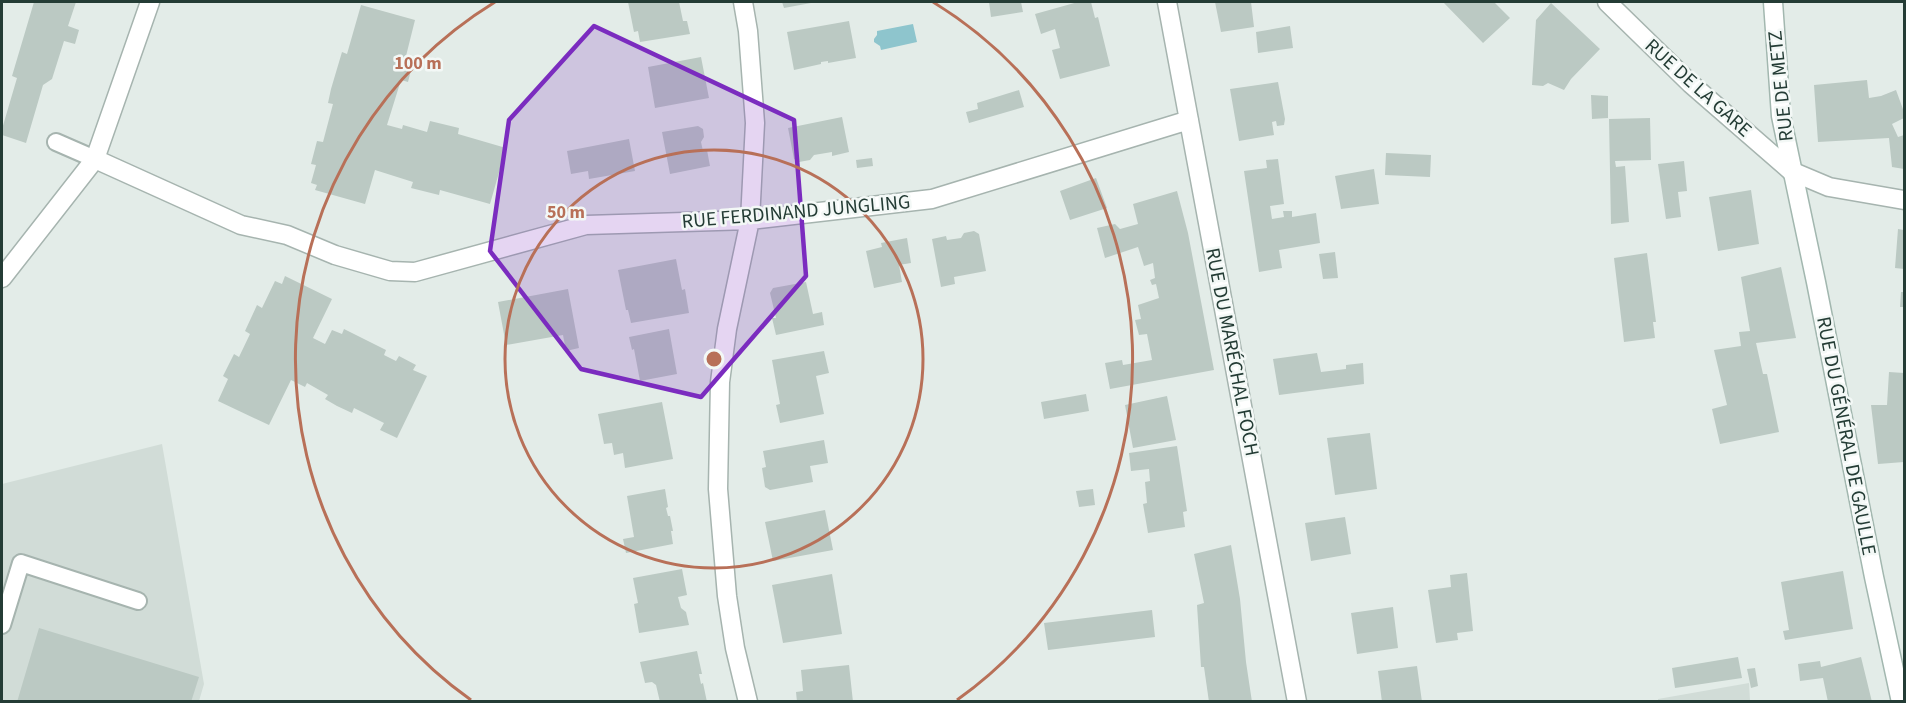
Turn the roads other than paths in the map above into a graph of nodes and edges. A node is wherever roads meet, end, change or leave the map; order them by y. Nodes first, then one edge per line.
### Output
1 (150, 2) edge
2 (743, 2) edge
3 (1167, 2) edge
4 (1607, 2) edge
5 (1773, 2) edge
6 (1189, 120) junction
7 (56, 142) dead end
8 (95, 159) junction
9 (1791, 171) junction
10 (1905, 200) edge
11 (750, 220) junction
12 (2, 278) edge
13 (138, 601) dead end
14 (2, 625) edge
15 (748, 702) edge
16 (1297, 702) edge
17 (1901, 702) edge

1 - 8 street
2 - 11 street
3 - 6 street, RUE DU MARÉCHAL FOCH
4 - 9 street, RUE DE LA GARE
5 - 9 street, RUE DE METZ
6 - 11 street, RUE FERDINAND JUNGLING
6 - 16 street, RUE DU MARÉCHAL FOCH
7 - 8 lane
8 - 11 street, RUE FERDINAND JUNGLING
8 - 12 street
9 - 10 street, RUE DE LA GARE
9 - 17 street, RUE DU GÉNÉRAL DE GAULLE
11 - 15 street
13 - 14 lane

